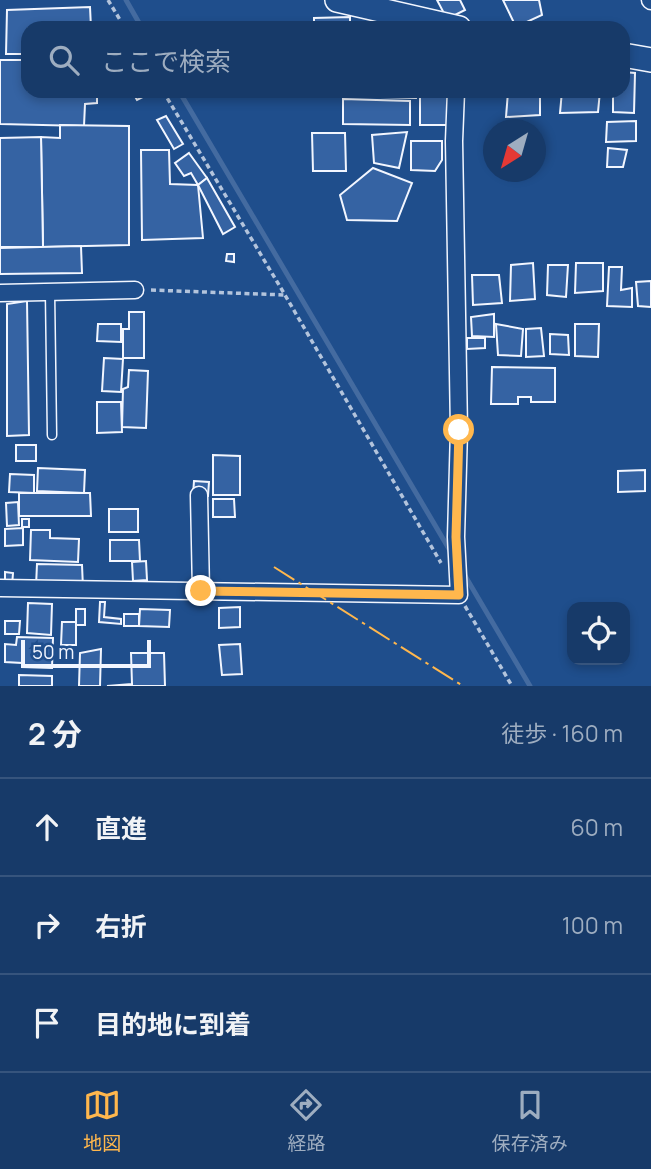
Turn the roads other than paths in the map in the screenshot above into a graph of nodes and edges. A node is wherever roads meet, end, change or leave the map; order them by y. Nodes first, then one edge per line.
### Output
1 (337, 0) edge
2 (428, 21) edge
3 (630, 56) edge
4 (651, 60) edge
5 (456, 98) edge
6 (135, 290) road end
7 (50, 292) junction
8 (0, 293) edge
9 (52, 435) dead end
10 (199, 495) dead end
11 (0, 588) edge
12 (201, 591) junction

1 - 2 main road
3 - 4 main road
5 - 12 street
6 - 7 street
7 - 8 street
7 - 9 lane
10 - 12 street
11 - 12 street

